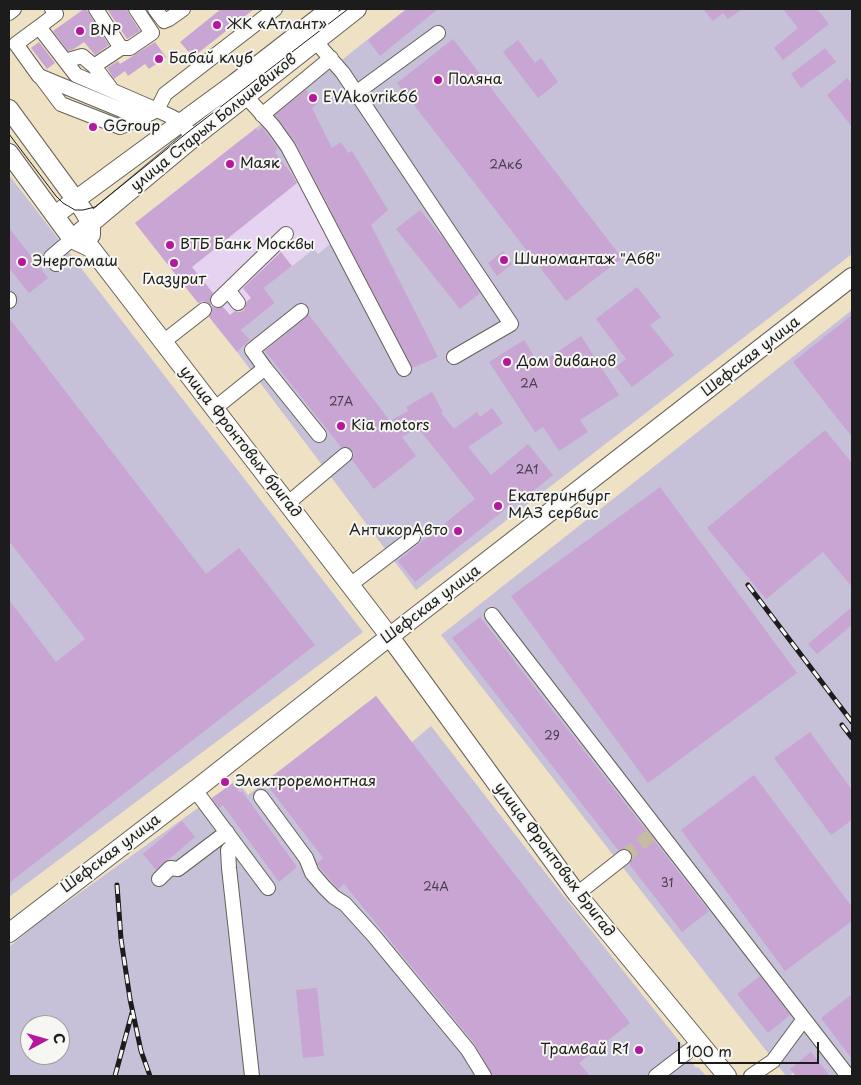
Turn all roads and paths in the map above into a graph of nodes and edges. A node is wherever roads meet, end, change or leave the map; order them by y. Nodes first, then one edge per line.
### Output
1 (14, 9) edge
2 (52, 9) edge
3 (96, 9) edge
4 (136, 9) edge
5 (155, 9) edge
6 (183, 9) edge
7 (275, 9) edge
8 (341, 11) edge
9 (9, 12) edge
10 (39, 27) junction
11 (438, 33) dead end
12 (311, 35) junction
13 (12, 39) edge
14 (121, 48) junction
15 (330, 58) junction
16 (65, 61) junction
17 (94, 66) junction
18 (76, 75) junction
19 (40, 76) junction
20 (71, 89) junction
21 (240, 90) junction
22 (113, 91) junction
23 (356, 92) junction
24 (9, 109) edge
25 (157, 110) junction
26 (262, 115) junction
27 (141, 118) junction
28 (181, 122) junction
29 (193, 138) junction
30 (9, 153) edge
31 (76, 199) junction
32 (55, 215) junction
33 (91, 223) junction
34 (286, 234) dead end
35 (72, 239) junction
36 (91, 248) junction
37 (56, 264) dead end
38 (852, 277) edge
39 (229, 291) junction
40 (218, 300) dead end
41 (238, 303) dead end
42 (204, 310) dead end
43 (302, 311) dead end
44 (163, 342) junction
45 (454, 357) dead end
46 (265, 368) junction
47 (404, 369) dead end
48 (214, 409) junction
49 (319, 435) dead end
50 (345, 455) dead end
51 (287, 504) junction
52 (413, 537) dead end
53 (350, 586) junction
54 (492, 615) dead end
55 (390, 637) junction
56 (195, 790) junction
57 (261, 797) dead end
58 (227, 832) junction
59 (235, 844) junction
60 (624, 857) tunnel mouth
61 (159, 879) dead end
62 (268, 888) dead end
63 (577, 894) junction
64 (9, 932) edge
65 (804, 1019) junction
66 (699, 1043) junction
67 (252, 1076) edge
68 (484, 1076) edge
69 (656, 1076) edge
70 (727, 1076) edge
71 (751, 1076) edge
72 (848, 1076) edge

1 - 9 lane
2 - 10 lane
3 - 14 lane
4 - 14 lane
5 - 6 lane
7 - 25 lane
8 - 12 main road, улица Старых Большевиков
10 - 13 lane
10 - 16 lane
11 - 23 lane
12 - 15 lane
12 - 21 main road, улица Старых Большевиков
13 - 19 lane
14 - 17 lane
15 - 23 lane
15 - 26 lane
16 - 17 lane
16 - 18 lane
17 - 22 lane
18 - 20 lane
18 - 22 lane
19 - 20 lane
19 - 27 lane
20 - 27 lane
21 - 26 lane
21 - 28 main road, улица Старых Большевиков
21 - 29 main road, улица Старых Большевиков
22 - 25 lane
23 - 45 lane
24 - 31 main road
25 - 27 lane
25 - 28 lane
26 - 47 lane
28 - 29 lane
28 - 31 main road, улица Старых Большевиков
29 - 33 main road, улица Старых Большевиков
30 - 32 main road, улица Фронтовых бригад
31 - 32 main road, улица Старых Большевиков
31 - 33 main road
32 - 35 main road, улица Фронтовых бригад
33 - 35 main road, улица Старых Большевиков
33 - 36 main road
34 - 39 lane
35 - 36 main road, улица Фронтовых бригад
35 - 37 lane
36 - 44 main road, улица Фронтовых бригад
38 - 55 main road, Шефская улица
39 - 40 lane
39 - 41 lane
42 - 44 lane
43 - 46 lane
44 - 48 main road, улица Фронтовых бригад
46 - 48 lane
46 - 49 lane
48 - 51 main road, улица Фронтовых бригад
50 - 51 lane
51 - 53 main road, улица Фронтовых бригад
52 - 53 lane
53 - 55 main road, улица Фронтовых бригад
54 - 65 lane
55 - 56 main road, Шефская улица
55 - 63 main road, улица Фронтовых Бригад
56 - 58 lane
56 - 64 main road, Шефская улица
57 - 68 lane
58 - 59 lane
58 - 61 lane
59 - 62 lane
59 - 67 lane
60 - 63 lane
63 - 66 main road, улица Фронтовых Бригад
65 - 71 lane
65 - 72 lane
66 - 69 lane
66 - 70 main road, улица Фронтовых Бригад

